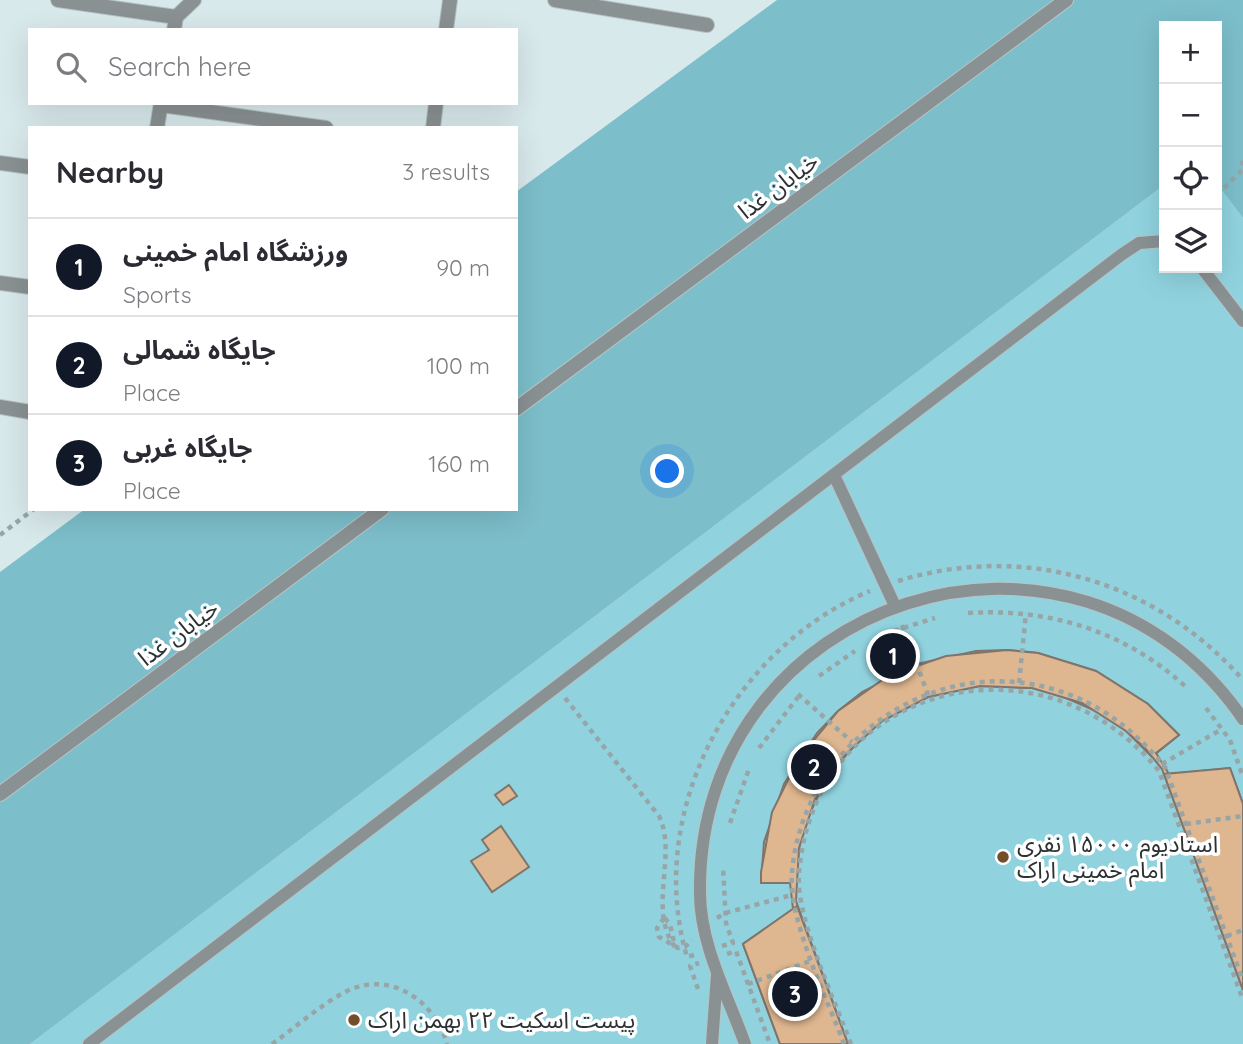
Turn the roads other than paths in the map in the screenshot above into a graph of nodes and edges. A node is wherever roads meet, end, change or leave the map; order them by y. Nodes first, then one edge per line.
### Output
1 (58, 0) edge
2 (194, 0) edge
3 (450, 0) edge
4 (555, 0) edge
5 (1066, 0) edge
6 (175, 24) edge
7 (708, 25) dead end
8 (446, 28) edge
9 (161, 105) edge
10 (168, 105) edge
11 (436, 105) edge
12 (157, 126) edge
13 (313, 126) edge
14 (432, 126) edge
15 (0, 163) edge
16 (28, 167) edge
17 (1159, 241) edge
18 (1206, 273) edge
19 (0, 283) edge
20 (28, 287) edge
21 (1243, 321) edge
22 (0, 408) edge
23 (518, 409) edge
24 (28, 412) edge
25 (834, 475) junction
26 (379, 511) edge
27 (895, 606) junction
28 (1243, 719) edge
29 (0, 794) edge
30 (717, 968) junction
31 (89, 1044) edge
32 (712, 1044) edge
33 (745, 1044) edge

1 - 6 street
2 - 6 street
3 - 8 street
4 - 7 street
5 - 23 street, خیابان غذا
9 - 12 street
10 - 13 street
11 - 14 street
15 - 16 street
17 - 25 lane
18 - 21 lane
19 - 20 street
22 - 24 street
25 - 27 lane
25 - 31 lane
26 - 29 street, خیابان غذا
27 - 28 lane
27 - 30 lane
30 - 32 lane
30 - 33 lane

